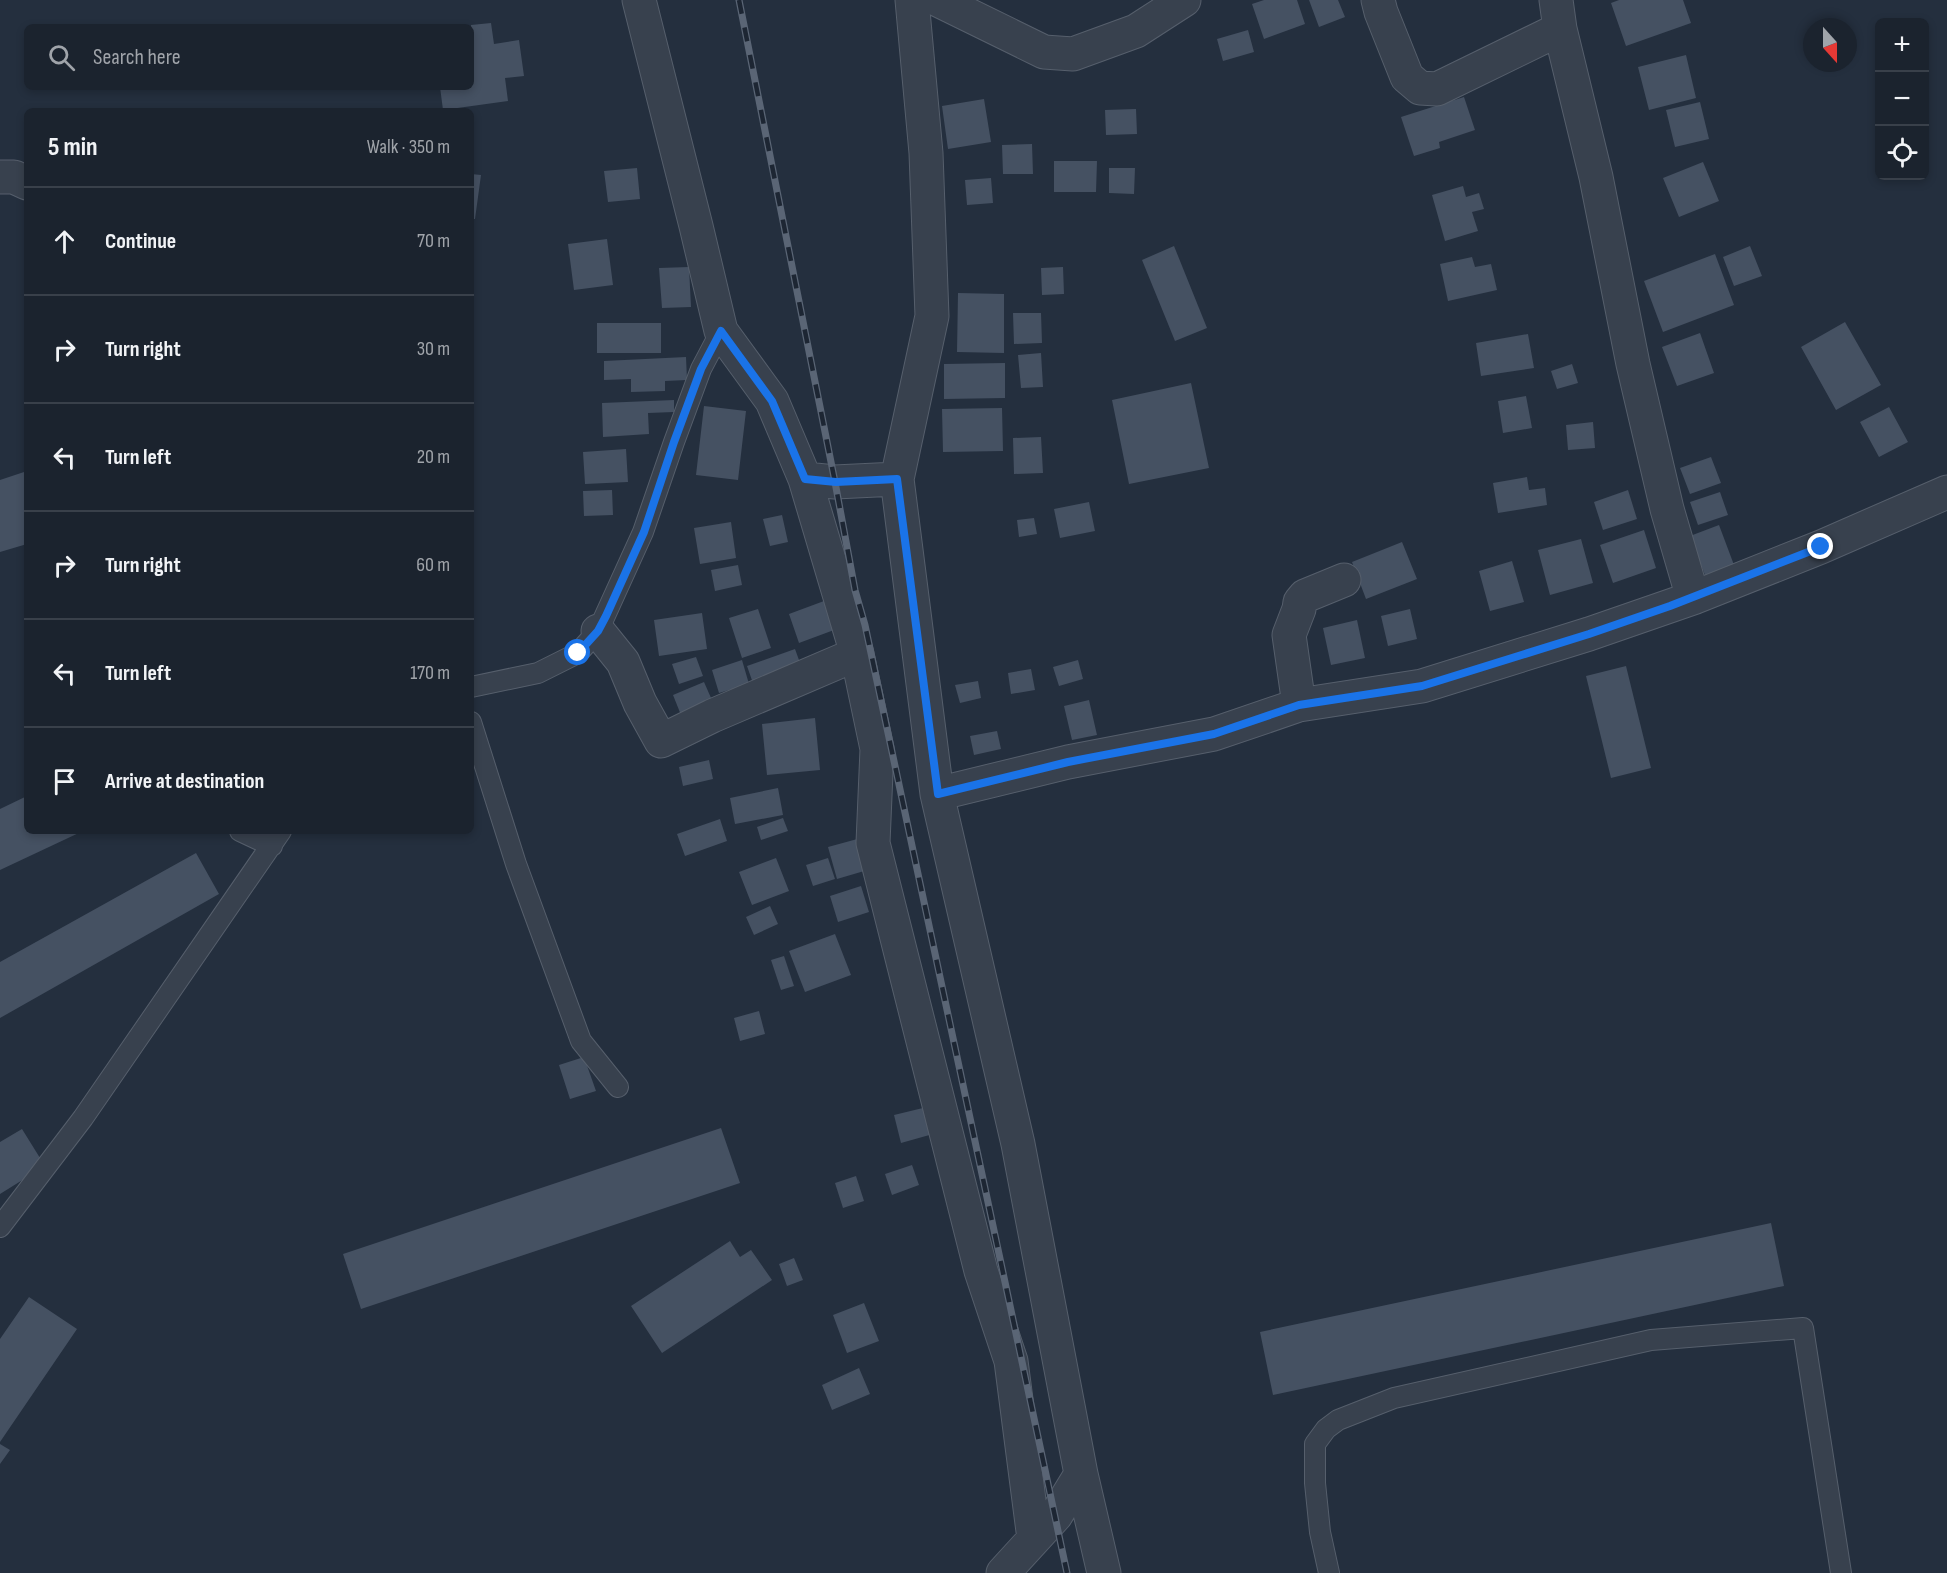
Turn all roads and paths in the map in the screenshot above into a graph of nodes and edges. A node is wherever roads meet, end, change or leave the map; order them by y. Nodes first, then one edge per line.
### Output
1 (639, 0) edge
2 (912, 0) edge
3 (938, 0) edge
4 (1184, 0) edge
5 (1378, 0) edge
6 (1558, 14) edge
7 (0, 177) edge
8 (24, 182) edge
9 (721, 331) junction
10 (805, 479) junction
11 (897, 479) junction
12 (1947, 492) edge
13 (1344, 580) dead end
14 (1693, 598) junction
15 (598, 631) junction
16 (857, 654) junction
17 (474, 686) edge
18 (1299, 705) junction
19 (474, 731) edge
20 (938, 794) junction
21 (256, 834) edge
22 (277, 838) edge
23 (618, 1087) dead end
24 (0, 1227) edge
25 (1081, 1474) junction
26 (1034, 1539) junction
27 (1002, 1573) edge
28 (1104, 1573) edge
29 (1329, 1573) edge
30 (1841, 1573) edge

1 - 9 street
2 - 11 street
3 - 4 street
5 - 6 street
6 - 14 street
7 - 8 street
9 - 10 street
9 - 15 lane
10 - 11 street
10 - 16 street
11 - 20 street
12 - 14 street
13 - 18 street
14 - 18 street
15 - 16 street
15 - 17 lane
16 - 26 street
18 - 20 street
19 - 23 lane
20 - 25 street
21 - 22 lane
22 - 24 lane
25 - 26 street
25 - 28 street
26 - 27 street
29 - 30 lane

